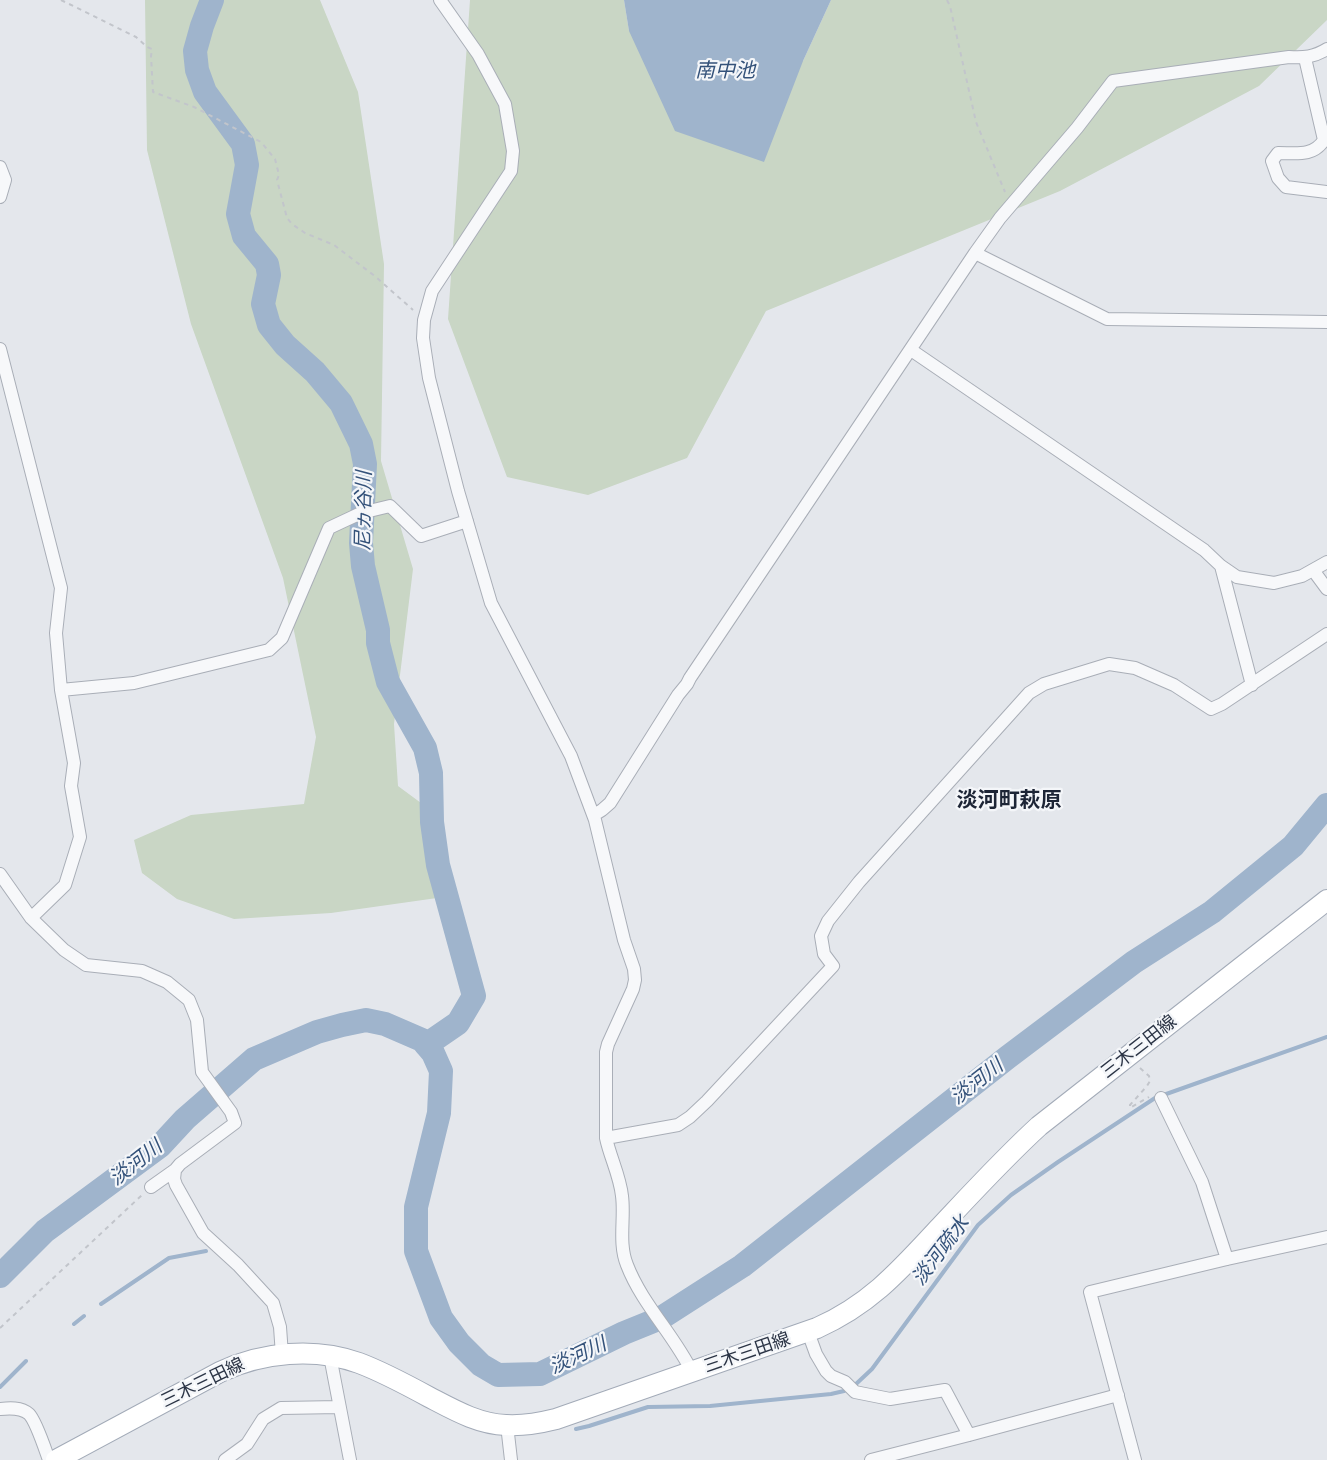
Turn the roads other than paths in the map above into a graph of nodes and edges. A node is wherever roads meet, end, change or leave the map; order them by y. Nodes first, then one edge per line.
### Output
1 (440, 0) edge
2 (1327, 49) edge
3 (1305, 58) junction
4 (0, 166) edge
5 (1327, 192) edge
6 (0, 197) edge
7 (975, 253) junction
8 (1327, 322) edge
9 (0, 349) edge
10 (911, 350) junction
11 (467, 521) junction
12 (1327, 562) edge
13 (1221, 566) junction
14 (1313, 570) junction
15 (1327, 589) edge
16 (1327, 634) edge
17 (1252, 685) junction
18 (61, 690) junction
19 (594, 815) junction
20 (0, 874) edge
21 (1327, 900) edge
22 (31, 918) junction
23 (1156, 1097) road end
24 (606, 1138) junction
25 (170, 1174) junction
26 (152, 1187) road end
27 (1327, 1237) edge
28 (1225, 1251) junction
29 (808, 1332) junction
30 (278, 1356) junction
31 (330, 1356) junction
32 (692, 1372) junction
33 (1118, 1395) junction
34 (339, 1407) junction
35 (0, 1409) edge
36 (507, 1425) junction
37 (969, 1435) junction
38 (49, 1460) edge
39 (56, 1460) edge
40 (225, 1460) edge
41 (350, 1460) edge
42 (511, 1460) edge
43 (871, 1460) edge
44 (1135, 1460) edge

1 - 11 street
2 - 3 street
3 - 5 street
3 - 7 street
4 - 6 street
7 - 8 street
7 - 10 street
9 - 18 street
10 - 13 street
10 - 19 street
11 - 18 street
11 - 19 street
12 - 14 street
13 - 14 street
13 - 17 street
14 - 15 street
16 - 17 street
17 - 24 street
18 - 22 street
19 - 24 street
20 - 22 street
21 - 29 main road, 三木三田線
22 - 25 street
23 - 28 street
24 - 32 street
25 - 26 street
25 - 30 street
27 - 28 street
28 - 33 street
29 - 32 main road, 三木三田線
29 - 37 street
30 - 31 main road, 三木三田線
30 - 39 main road, 三木三田線
31 - 34 street
31 - 36 main road, 三木三田線
32 - 36 main road, 三木三田線
33 - 37 street
33 - 44 street
34 - 40 street
34 - 41 street
35 - 38 street
36 - 42 street
37 - 43 street

